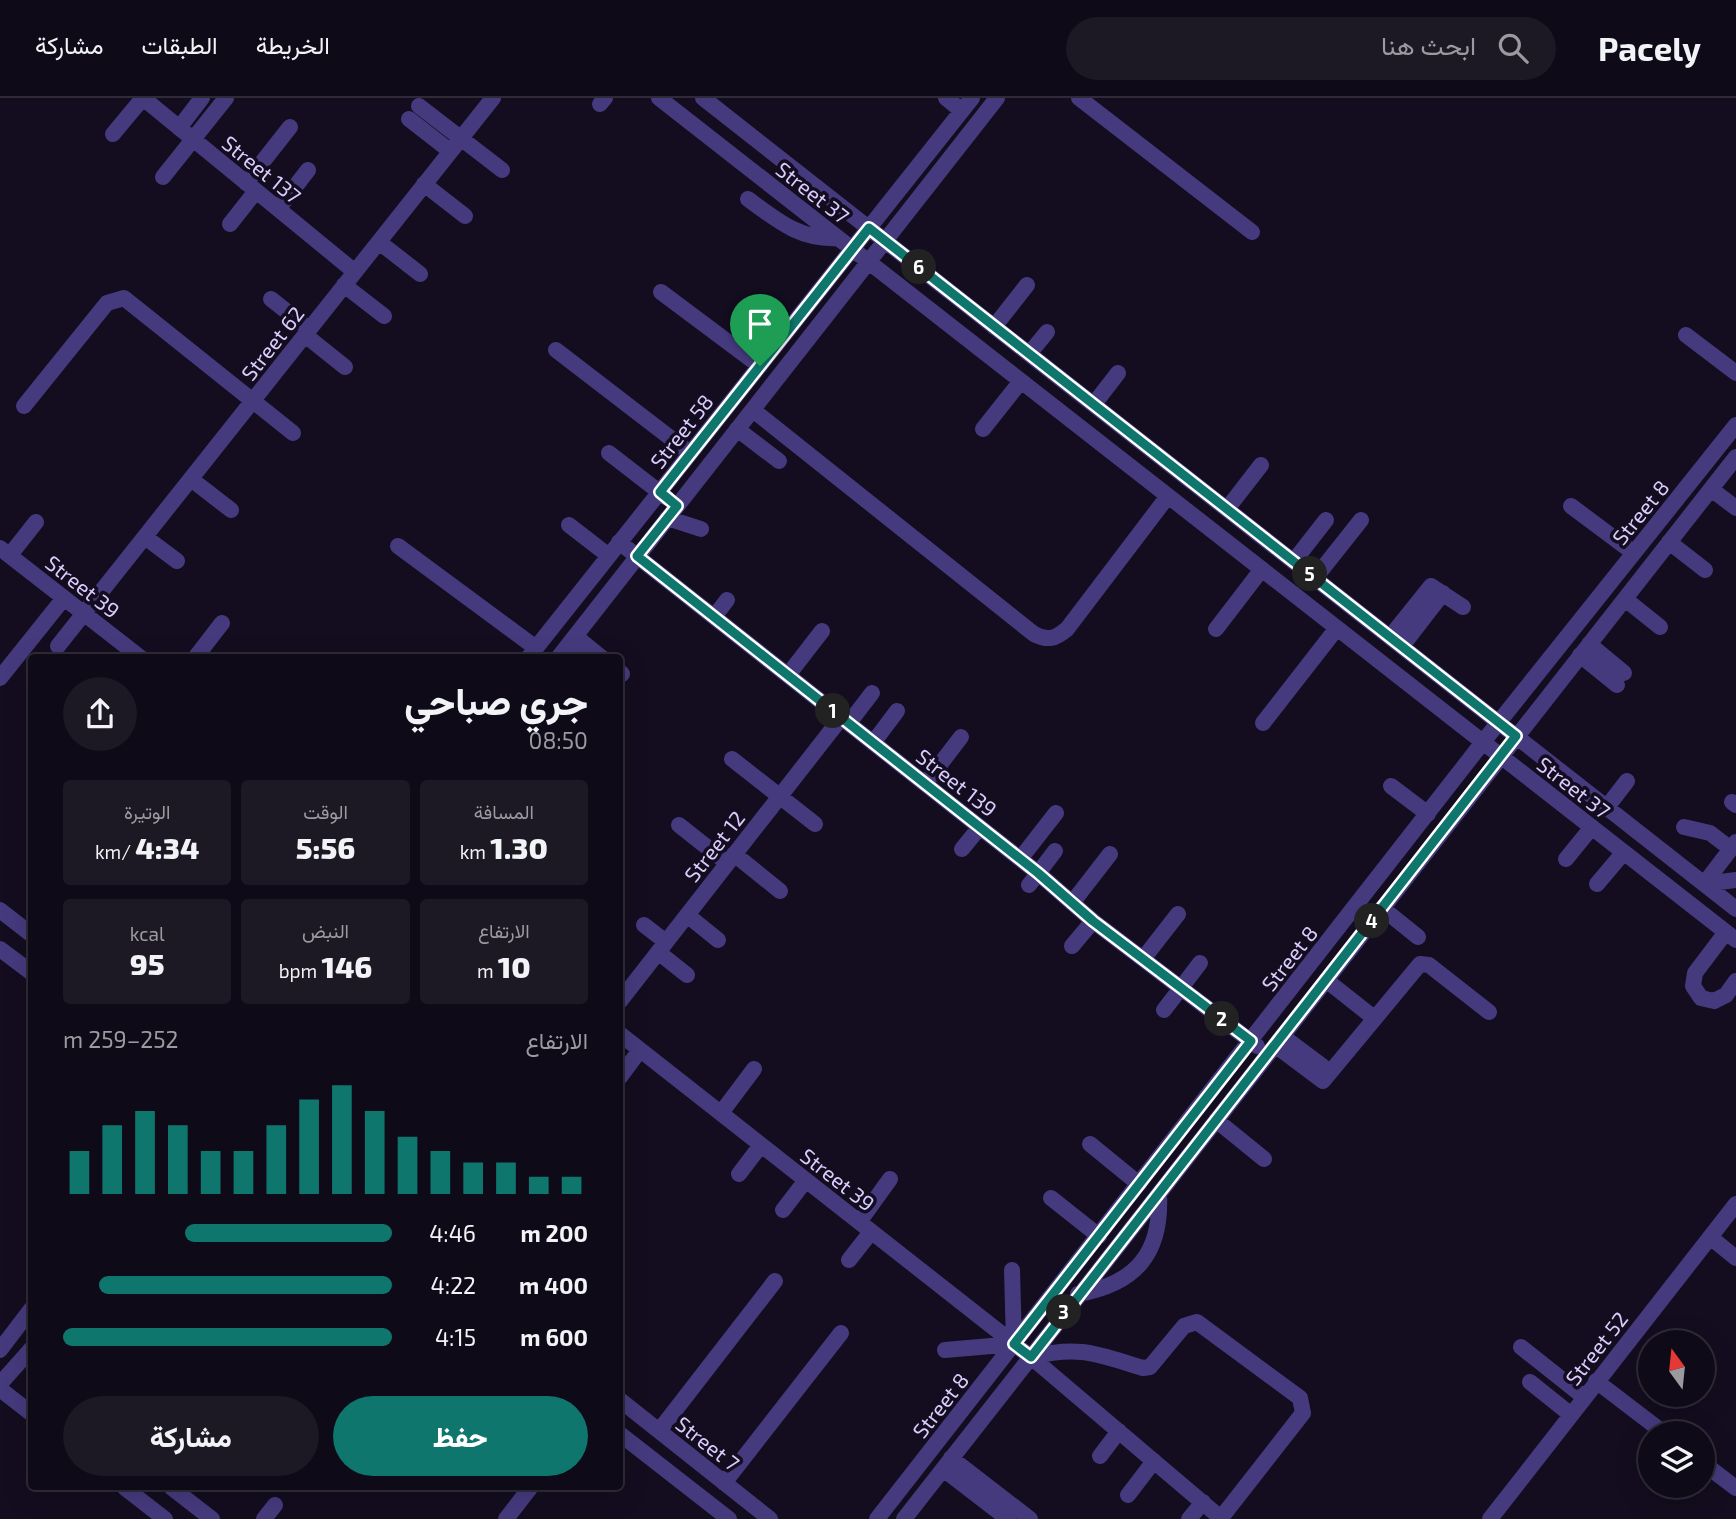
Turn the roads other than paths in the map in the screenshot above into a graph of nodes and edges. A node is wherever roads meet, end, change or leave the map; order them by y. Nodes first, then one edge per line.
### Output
1 (143, 98) edge
2 (202, 98) edge
3 (226, 98) edge
4 (493, 98) edge
5 (659, 98) edge
6 (703, 98) edge
7 (946, 98) edge
8 (997, 98) edge
9 (1079, 98) edge
10 (967, 104) edge
11 (414, 113) dead end
12 (290, 127) dead end
13 (179, 128) junction
14 (113, 134) dead end
15 (193, 139) junction
16 (456, 145) junction
17 (308, 170) dead end
18 (502, 170) dead end
19 (163, 177) dead end
20 (241, 184) junction
21 (424, 184) junction
22 (748, 199) dead end
23 (278, 209) junction
24 (465, 216) dead end
25 (230, 223) dead end
26 (869, 228) junction
27 (1252, 232) dead end
28 (838, 238) junction
29 (381, 239) junction
30 (885, 241) junction
31 (852, 249) junction
32 (869, 262) junction
33 (421, 271) dead end
34 (355, 272) junction
35 (344, 285) junction
36 (1027, 285) dead end
37 (661, 292) dead end
38 (271, 299) dead end
39 (384, 316) dead end
40 (995, 327) junction
41 (307, 332) junction
42 (1047, 332) dead end
43 (1686, 335) dead end
44 (556, 350) dead end
45 (1029, 354) junction
46 (760, 366) junction
47 (345, 367) dead end
48 (1118, 373) dead end
49 (1736, 373) edge
50 (1021, 381) junction
51 (253, 401) junction
52 (1094, 404) junction
53 (24, 406) dead end
54 (753, 410) junction
55 (1736, 425) edge
56 (737, 429) junction
57 (983, 429) dead end
58 (293, 432) dead end
59 (610, 453) dead end
60 (690, 453) junction
61 (1736, 457) edge
62 (779, 461) dead end
63 (1261, 465) dead end
64 (191, 479) junction
65 (1711, 489) junction
66 (660, 492) junction
67 (1168, 496) junction
68 (1572, 506) dead end
69 (1736, 508) edge
70 (1227, 509) junction
71 (231, 510) dead end
72 (672, 512) junction
73 (1326, 520) dead end
74 (1361, 520) dead end
75 (36, 522) dead end
76 (569, 525) dead end
77 (701, 529) dead end
78 (145, 537) junction
79 (620, 542) junction
80 (1669, 542) junction
81 (398, 546) dead end
82 (5, 552) edge
83 (1634, 553) junction
84 (609, 556) junction
85 (637, 556) junction
86 (177, 561) dead end
87 (1294, 561) junction
88 (1262, 569) junction
89 (1705, 570) dead end
90 (1315, 579) junction
91 (64, 598) junction
92 (1625, 598) junction
93 (727, 600) dead end
94 (1463, 607) dead end
95 (84, 614) junction
96 (714, 617) junction
97 (222, 623) dead end
98 (1660, 626) dead end
99 (1337, 628) junction
100 (1216, 629) dead end
101 (822, 631) dead end
102 (1396, 641) junction
103 (58, 646) dead end
104 (567, 647) edge
105 (1584, 650) junction
106 (532, 653) edge
107 (136, 654) edge
108 (198, 654) edge
109 (589, 654) edge
110 (788, 675) junction
111 (0, 678) edge
112 (1620, 679) dead end
113 (872, 693) dead end
114 (897, 711) dead end
115 (845, 720) junction
116 (1499, 722) junction
117 (1263, 723) dead end
118 (1516, 736) junction
119 (961, 737) dead end
120 (1483, 742) junction
121 (873, 743) junction
122 (1501, 756) junction
123 (729, 763) dead end
124 (1627, 781) dead end
125 (925, 784) junction
126 (1391, 786) dead end
127 (776, 801) junction
128 (1607, 807) junction
129 (1056, 813) dead end
130 (1427, 814) junction
131 (815, 824) dead end
132 (679, 825) dead end
133 (980, 827) junction
134 (1592, 827) junction
135 (1684, 827) dead end
136 (1733, 845) edge
137 (962, 849) dead end
138 (1055, 851) dead end
139 (1624, 852) junction
140 (1110, 854) dead end
141 (731, 859) junction
142 (1020, 859) junction
143 (1566, 859) dead end
144 (1034, 879) junction
145 (1736, 880) edge
146 (1597, 884) dead end
147 (1704, 884) junction
148 (780, 891) dead end
149 (1072, 903) junction
150 (1382, 908) junction
151 (1736, 909) edge
152 (0, 910) edge
153 (1178, 914) dead end
154 (687, 915) junction
155 (1093, 921) junction
156 (644, 925) dead end
157 (28, 926) edge
158 (1731, 936) edge
159 (1418, 937) dead end
160 (718, 940) dead end
161 (1072, 946) dead end
162 (662, 947) junction
163 (0, 948) edge
164 (1143, 959) junction
165 (1200, 963) dead end
166 (28, 970) edge
167 (687, 975) dead end
168 (1326, 980) junction
169 (1736, 981) edge
170 (1181, 988) junction
171 (623, 997) edge
172 (1164, 1010) dead end
173 (1489, 1013) dead end
174 (1374, 1018) junction
175 (1251, 1041) junction
176 (627, 1044) edge
177 (1275, 1045) junction
178 (623, 1063) edge
179 (754, 1069) dead end
180 (721, 1113) junction
181 (1216, 1121) junction
182 (1090, 1144) dead end
183 (761, 1145) junction
184 (1264, 1158) dead end
185 (739, 1174) dead end
186 (890, 1179) dead end
187 (806, 1180) junction
188 (1139, 1184) junction
189 (1159, 1194) junction
190 (1051, 1198) dead end
191 (1736, 1203) edge
192 (783, 1210) dead end
193 (865, 1227) junction
194 (1099, 1236) junction
195 (1710, 1237) junction
196 (1736, 1258) edge
197 (849, 1261) dead end
198 (1012, 1270) dead end
199 (775, 1281) dead end
200 (1078, 1293) junction
201 (28, 1313) edge
202 (841, 1333) dead end
203 (1014, 1344) junction
204 (1521, 1347) dead end
205 (945, 1350) dead end
206 (0, 1351) edge
207 (28, 1353) edge
208 (1031, 1357) junction
209 (18, 1366) junction
210 (28, 1373) edge
211 (1596, 1381) junction
212 (1530, 1382) dead end
213 (0, 1384) edge
214 (0, 1389) edge
215 (1584, 1397) junction
216 (623, 1402) edge
217 (28, 1411) edge
218 (1570, 1414) junction
219 (1648, 1421) edge
220 (659, 1431) junction
221 (1119, 1431) junction
222 (623, 1436) edge
223 (1100, 1456) dead end
224 (1154, 1461) junction
225 (947, 1463) junction
226 (1715, 1471) edge
227 (724, 1483) junction
228 (1736, 1488) edge
229 (127, 1490) edge
230 (175, 1490) edge
231 (528, 1490) edge
232 (1128, 1495) dead end
233 (1203, 1502) junction
234 (275, 1505) dead end
235 (163, 1519) edge
236 (212, 1519) edge
237 (264, 1519) edge
238 (506, 1519) edge
239 (729, 1519) edge
240 (770, 1519) edge
241 (877, 1519) edge
242 (904, 1519) edge
243 (1008, 1519) edge
244 (1030, 1519) edge
245 (1189, 1519) edge
246 (1221, 1519) edge
247 (1490, 1519) edge

1 - 13 street, Street 137
1 - 14 street
2 - 13 street
3 - 15 street
4 - 16 street, Street 62
5 - 28 street, Street 37
6 - 26 street, Street 37
7 - 10 street
8 - 30 street, Street 58
9 - 27 street
10 - 26 street, Street 58
11 - 16 street
12 - 20 street
13 - 15 street, Street 137
15 - 19 street
15 - 20 street, Street 137
16 - 18 street
16 - 21 street, Street 62
17 - 23 street
20 - 23 street, Street 137
20 - 25 street
21 - 24 street
21 - 29 street, Street 62
22 - 28 street
23 - 34 street, Street 137
26 - 30 street, Street 37
26 - 31 street, Street 58
28 - 31 street, Street 37
29 - 33 street
29 - 34 street, Street 62
30 - 32 street, Street 58
30 - 40 street, Street 37
31 - 32 street, Street 37
31 - 46 street, Street 58
32 - 50 street, Street 37
32 - 54 street, Street 58
34 - 35 street, Street 62
35 - 39 street
35 - 41 street, Street 62
36 - 40 street
37 - 46 street
38 - 41 street
40 - 45 street, Street 37
41 - 47 street
41 - 51 street, Street 62
42 - 45 street
43 - 49 street
44 - 60 street
45 - 52 street, Street 37
46 - 60 street, Street 58
48 - 52 street
50 - 57 street
50 - 67 street, Street 37
51 - 53 street
51 - 58 street
51 - 64 street, Street 62
52 - 70 street, Street 37
54 - 56 street, Street 58
54 - 67 street
55 - 83 street, Street 8
56 - 62 street
56 - 72 street, Street 58
59 - 66 street
60 - 66 street, Street 58
61 - 65 street, Street 8
63 - 70 street
64 - 71 street
64 - 78 street, Street 62
65 - 69 street
65 - 80 street, Street 8
66 - 72 street
66 - 79 street, Street 58
67 - 88 street, Street 37
68 - 83 street
70 - 87 street, Street 37
72 - 77 street
72 - 85 street, Street 58
73 - 87 street
74 - 90 street
75 - 82 street
76 - 84 street
78 - 86 street
78 - 95 street, Street 62
79 - 84 street, Street 58
79 - 85 street, Street 139
80 - 89 street
80 - 92 street, Street 8
81 - 106 street
82 - 91 street, Street 39
83 - 116 street, Street 8
84 - 106 street, Street 58
85 - 96 street, Street 139
85 - 104 street, Street 58
87 - 90 street, Street 37
88 - 99 street, Street 37
88 - 100 street
90 - 102 street, Street 37
91 - 95 street, Street 39
91 - 111 street
92 - 98 street
92 - 105 street, Street 8
93 - 96 street
94 - 102 street
95 - 103 street, Street 62
95 - 107 street, Street 39
96 - 110 street, Street 139
97 - 108 street
99 - 117 street
99 - 120 street, Street 37
101 - 110 street
102 - 116 street, Street 37
104 - 109 street
105 - 112 street
105 - 118 street, Street 8
110 - 115 street, Street 139
113 - 115 street, Street 12
114 - 121 street
115 - 121 street, Street 139
115 - 127 street, Street 12
116 - 118 street, Street 37
116 - 120 street, Street 8
118 - 122 street, Street 8
118 - 128 street, Street 37
119 - 125 street
120 - 122 street, Street 37
120 - 130 street, Street 8
121 - 125 street, Street 139
122 - 134 street, Street 37
122 - 150 street, Street 8
123 - 127 street
124 - 128 street
125 - 133 street, Street 139
126 - 130 street
127 - 131 street
127 - 141 street, Street 12
128 - 147 street, Street 37
129 - 142 street
130 - 175 street, Street 8
132 - 141 street
133 - 137 street
133 - 142 street, Street 139
134 - 139 street, Street 37
134 - 143 street
135 - 136 street
136 - 147 street
138 - 144 street
139 - 146 street
139 - 158 street, Street 37
140 - 149 street
141 - 148 street
141 - 154 street, Street 12
142 - 144 street, Street 139
144 - 149 street, Street 139
145 - 147 street
147 - 151 street, Street 37
149 - 155 street, Street 139
150 - 159 street
150 - 168 street, Street 8
152 - 157 street
153 - 164 street
154 - 160 street
154 - 162 street, Street 12
155 - 161 street
155 - 164 street, Street 139
156 - 162 street
158 - 169 street
162 - 167 street
162 - 171 street, Street 12
163 - 166 street
164 - 170 street, Street 139
165 - 170 street
168 - 174 street
168 - 177 street, Street 8
170 - 172 street
170 - 175 street, Street 139
173 - 174 street
174 - 177 street, Street 139
175 - 177 street, Street 139
175 - 188 street, Street 8
176 - 178 street
176 - 180 street, Street 39
177 - 181 street, Street 8
179 - 180 street
180 - 183 street, Street 39
181 - 184 street
181 - 189 street, Street 8
182 - 188 street
183 - 185 street
183 - 187 street, Street 39
186 - 193 street
187 - 192 street
187 - 193 street, Street 39
188 - 194 street, Street 8
189 - 200 street, Street 8
189 - 200 street
190 - 194 street
191 - 195 street, Street 52
193 - 197 street
193 - 203 street, Street 39
194 - 203 street, Street 8
195 - 196 street
195 - 211 street, Street 52
198 - 203 street
199 - 220 street
200 - 208 street, Street 8
201 - 206 street
202 - 227 street
203 - 205 street
203 - 208 street, Street 39
203 - 241 street, Street 8
204 - 215 street
206 - 209 street
207 - 209 street
208 - 221 street
208 - 225 street, Street 8
208 - 246 street
209 - 210 street
209 - 213 street
211 - 215 street, Street 52
211 - 219 street
212 - 218 street
214 - 217 street
215 - 218 street, Street 52
216 - 220 street, Street 7
218 - 247 street, Street 52
220 - 227 street, Street 7
221 - 223 street
221 - 224 street
222 - 239 street
224 - 232 street
224 - 233 street
225 - 242 street, Street 8
225 - 243 street
225 - 244 street
226 - 228 street
227 - 240 street, Street 7
229 - 235 street
230 - 236 street
231 - 238 street
233 - 245 street
233 - 246 street
234 - 237 street

